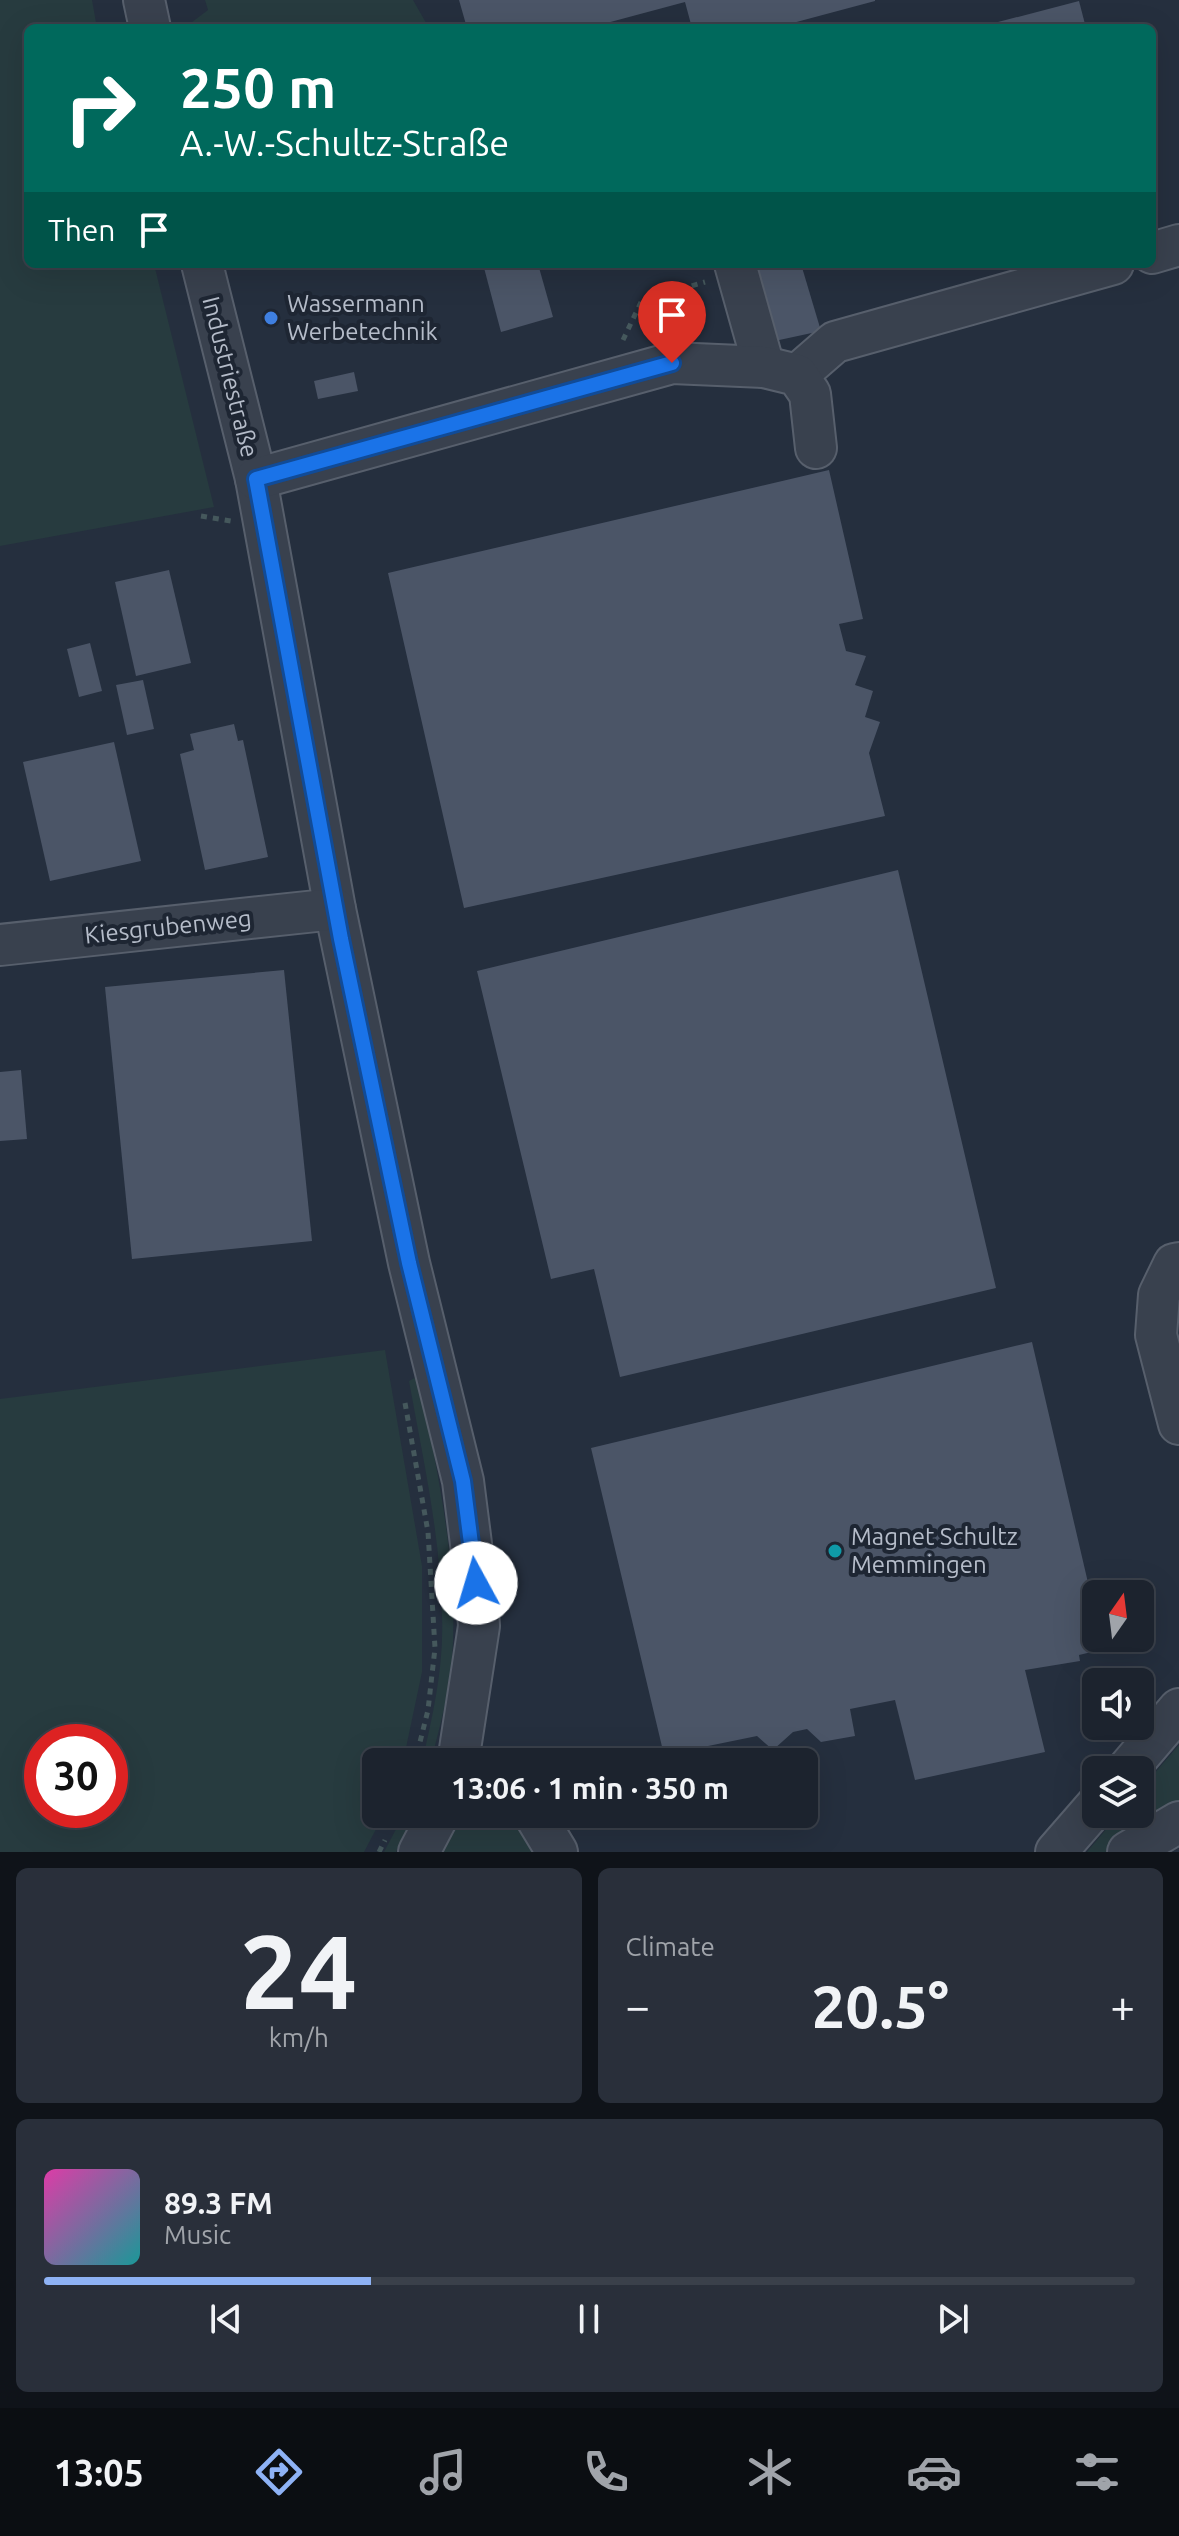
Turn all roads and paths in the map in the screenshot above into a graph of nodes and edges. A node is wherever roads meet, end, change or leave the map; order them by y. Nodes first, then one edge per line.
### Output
1 (144, 0) edge
2 (149, 24) edge
3 (1179, 245) edge
4 (1156, 252) edge
5 (203, 268) edge
6 (737, 268) edge
7 (1099, 268) edge
8 (780, 371) junction
9 (816, 448) dead end
10 (256, 479) junction
11 (335, 909) junction
12 (0, 945) edge
13 (1179, 1263) edge
14 (403, 1388) dead end
15 (1179, 1424) edge
16 (1179, 1709) edge
17 (418, 1748) edge
18 (460, 1748) edge
19 (1139, 1756) edge
20 (1082, 1822) edge
21 (1179, 1822) edge
22 (432, 1828) edge
23 (542, 1828) edge
24 (419, 1852) edge
25 (557, 1852) edge
26 (1056, 1852) edge
27 (1128, 1852) edge

1 - 2 street
3 - 4 street
5 - 10 street, Industriestraße
6 - 8 street
7 - 8 street
8 - 9 street
8 - 10 street
10 - 11 street, Industriestraße
11 - 12 street, Kiesgrubenweg
11 - 18 street, Industriestraße
13 - 15 street
14 - 17 path
16 - 19 street
20 - 26 street
21 - 27 street
22 - 24 street
23 - 25 street

